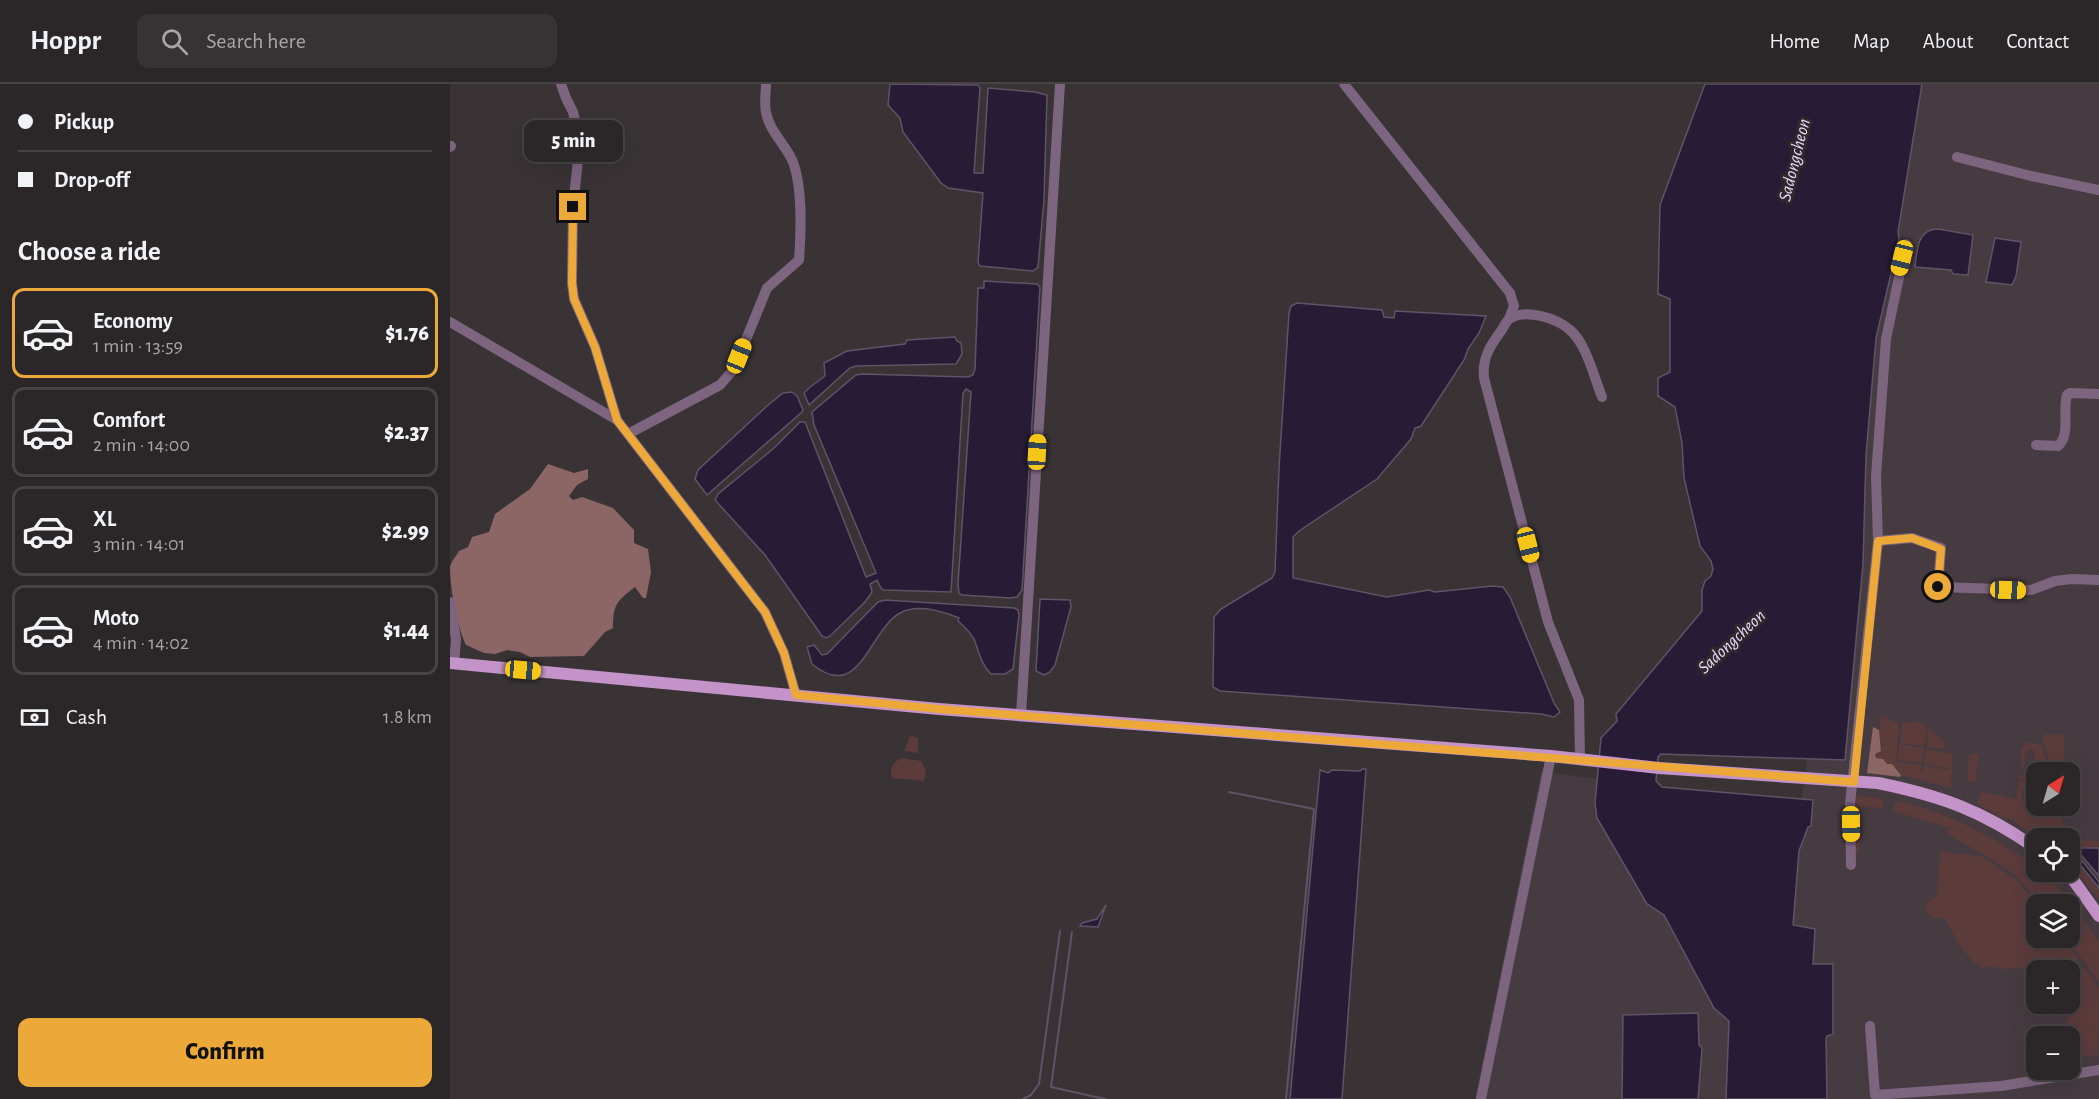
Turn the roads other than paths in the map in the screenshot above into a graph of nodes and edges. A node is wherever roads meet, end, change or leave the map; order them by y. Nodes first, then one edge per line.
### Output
1 (561, 84) edge
2 (766, 84) edge
3 (1060, 84) edge
4 (1344, 84) edge
5 (1957, 157) dead end
6 (2099, 190) edge
7 (1906, 244) dead end
8 (1509, 319) junction
9 (450, 322) edge
10 (2099, 394) edge
11 (1602, 397) dead end
12 (617, 420) junction
13 (628, 434) junction
14 (2036, 445) dead end
15 (1878, 541) junction
16 (2099, 580) edge
17 (450, 602) edge
18 (452, 663) edge
19 (796, 695) junction
20 (1021, 715) junction
21 (1551, 756) junction
22 (1580, 760) junction
23 (1854, 782) junction
24 (2026, 842) edge
25 (1851, 865) dead end
26 (2075, 882) edge
27 (2099, 916) edge
28 (1869, 1026) dead end
29 (2099, 1070) edge
30 (1481, 1099) edge

1 - 12 street
2 - 13 street
3 - 20 street
4 - 8 street
5 - 6 street
7 - 15 street
8 - 11 street
8 - 22 street
9 - 12 street
10 - 14 street
12 - 13 street
13 - 19 street
15 - 16 street
15 - 23 street
17 - 18 street
18 - 19 main road
19 - 20 main road
20 - 21 main road
21 - 22 main road
21 - 30 street
22 - 23 main road
23 - 24 main road
23 - 25 street
26 - 27 main road
28 - 29 street

